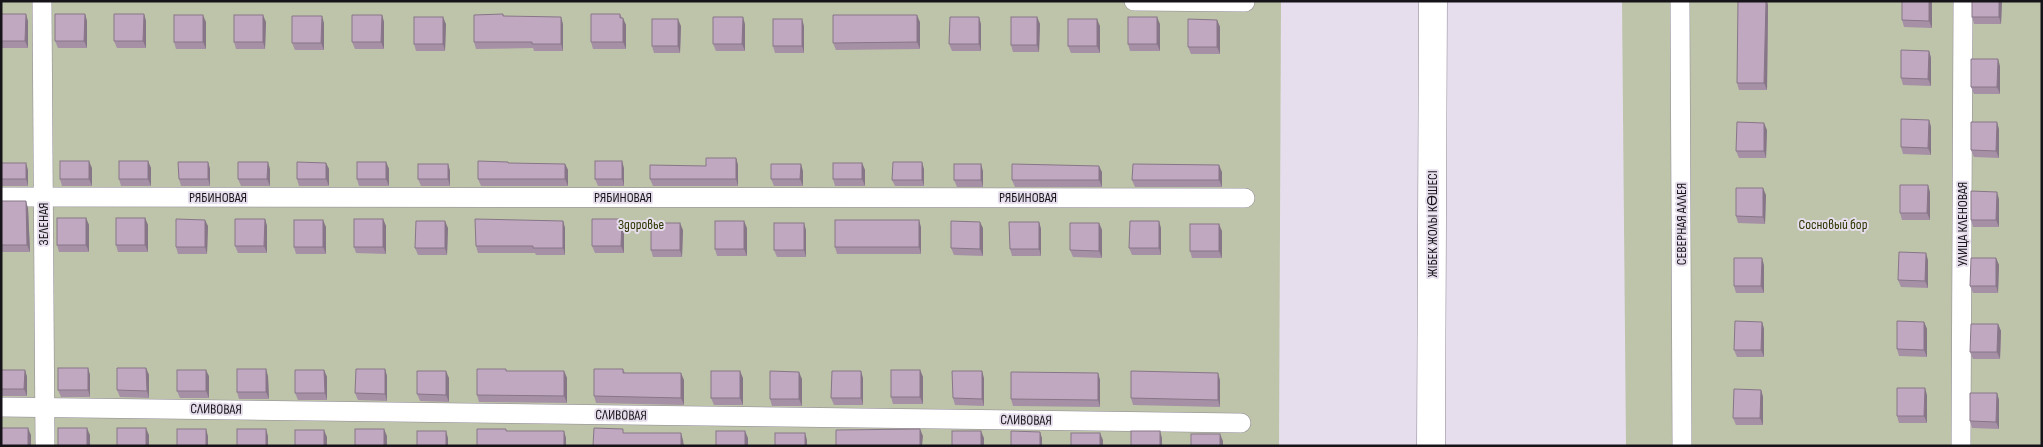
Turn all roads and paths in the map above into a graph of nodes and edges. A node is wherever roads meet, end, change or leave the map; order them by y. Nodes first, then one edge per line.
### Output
1 (42, 1) edge
2 (1134, 1) edge
3 (1432, 1) edge
4 (1680, 1) edge
5 (1963, 1) edge
6 (1245, 2) edge
7 (1, 197) edge
8 (43, 197) junction
9 (1245, 198) dead end
10 (1, 407) edge
11 (44, 407) junction
12 (1241, 423) dead end
13 (45, 446) edge
14 (1431, 446) edge
15 (1682, 446) edge
16 (1961, 446) edge

1 - 8 street, ЗЕЛЕНАЯ
2 - 6 street
3 - 14 highway, ЖІБЕК ЖОЛЫ КӨШЕСІ
4 - 15 street, СЕВЕРНАЯ АЛЛЕЯ
5 - 16 street, УЛИЦА КЛЕНОВАЯ
7 - 8 street, РЯБИНОВАЯ
8 - 9 street, РЯБИНОВАЯ
8 - 11 street, ЗЕЛЕНАЯ
10 - 11 street, СЛИВОВАЯ
11 - 12 street, СЛИВОВАЯ
11 - 13 street, ЗЕЛЕНАЯ

